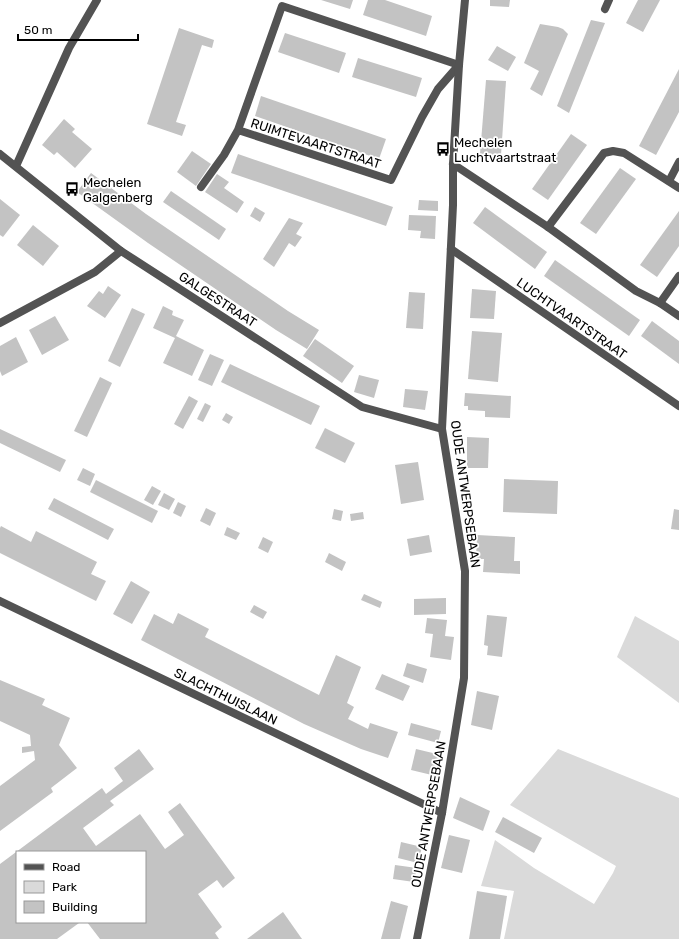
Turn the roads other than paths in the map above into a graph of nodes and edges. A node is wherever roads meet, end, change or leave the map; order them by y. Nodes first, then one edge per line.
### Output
1 (97, 0) edge
2 (465, 0) edge
3 (609, 0) edge
4 (605, 9) dead end
5 (459, 65) junction
6 (238, 130) junction
7 (0, 154) edge
8 (679, 162) edge
9 (453, 164) junction
10 (16, 166) junction
11 (669, 181) junction
12 (201, 187) dead end
13 (679, 188) edge
14 (548, 227) junction
15 (451, 249) junction
16 (121, 251) junction
17 (679, 276) edge
18 (660, 303) junction
19 (679, 316) edge
20 (0, 323) edge
21 (679, 406) edge
22 (442, 430) junction
23 (0, 601) edge
24 (442, 813) junction
25 (417, 939) edge

1 - 10 street
2 - 5 street, OUDE ANTWERPSEBAAN
3 - 4 street
5 - 6 street, RUIMTEVAARTSTRAAT
5 - 6 street, RUIMTEVAARTSTRAAT
5 - 9 street, OUDE ANTWERPSEBAAN
6 - 12 street, RUIMTEVAARTSTRAAT
7 - 10 street, GALGESTRAAT
8 - 11 street
9 - 14 street
9 - 15 street, OUDE ANTWERPSEBAAN
10 - 16 street, GALGESTRAAT
11 - 13 street
11 - 14 street
14 - 18 street
15 - 21 street, LUCHTVAARTSTRAAT
15 - 22 street, OUDE ANTWERPSEBAAN
16 - 20 street
16 - 22 street, GALGESTRAAT
17 - 18 street
18 - 19 street
22 - 24 street, OUDE ANTWERPSEBAAN
23 - 24 street, SLACHTHUISLAAN
24 - 25 street, OUDE ANTWERPSEBAAN

